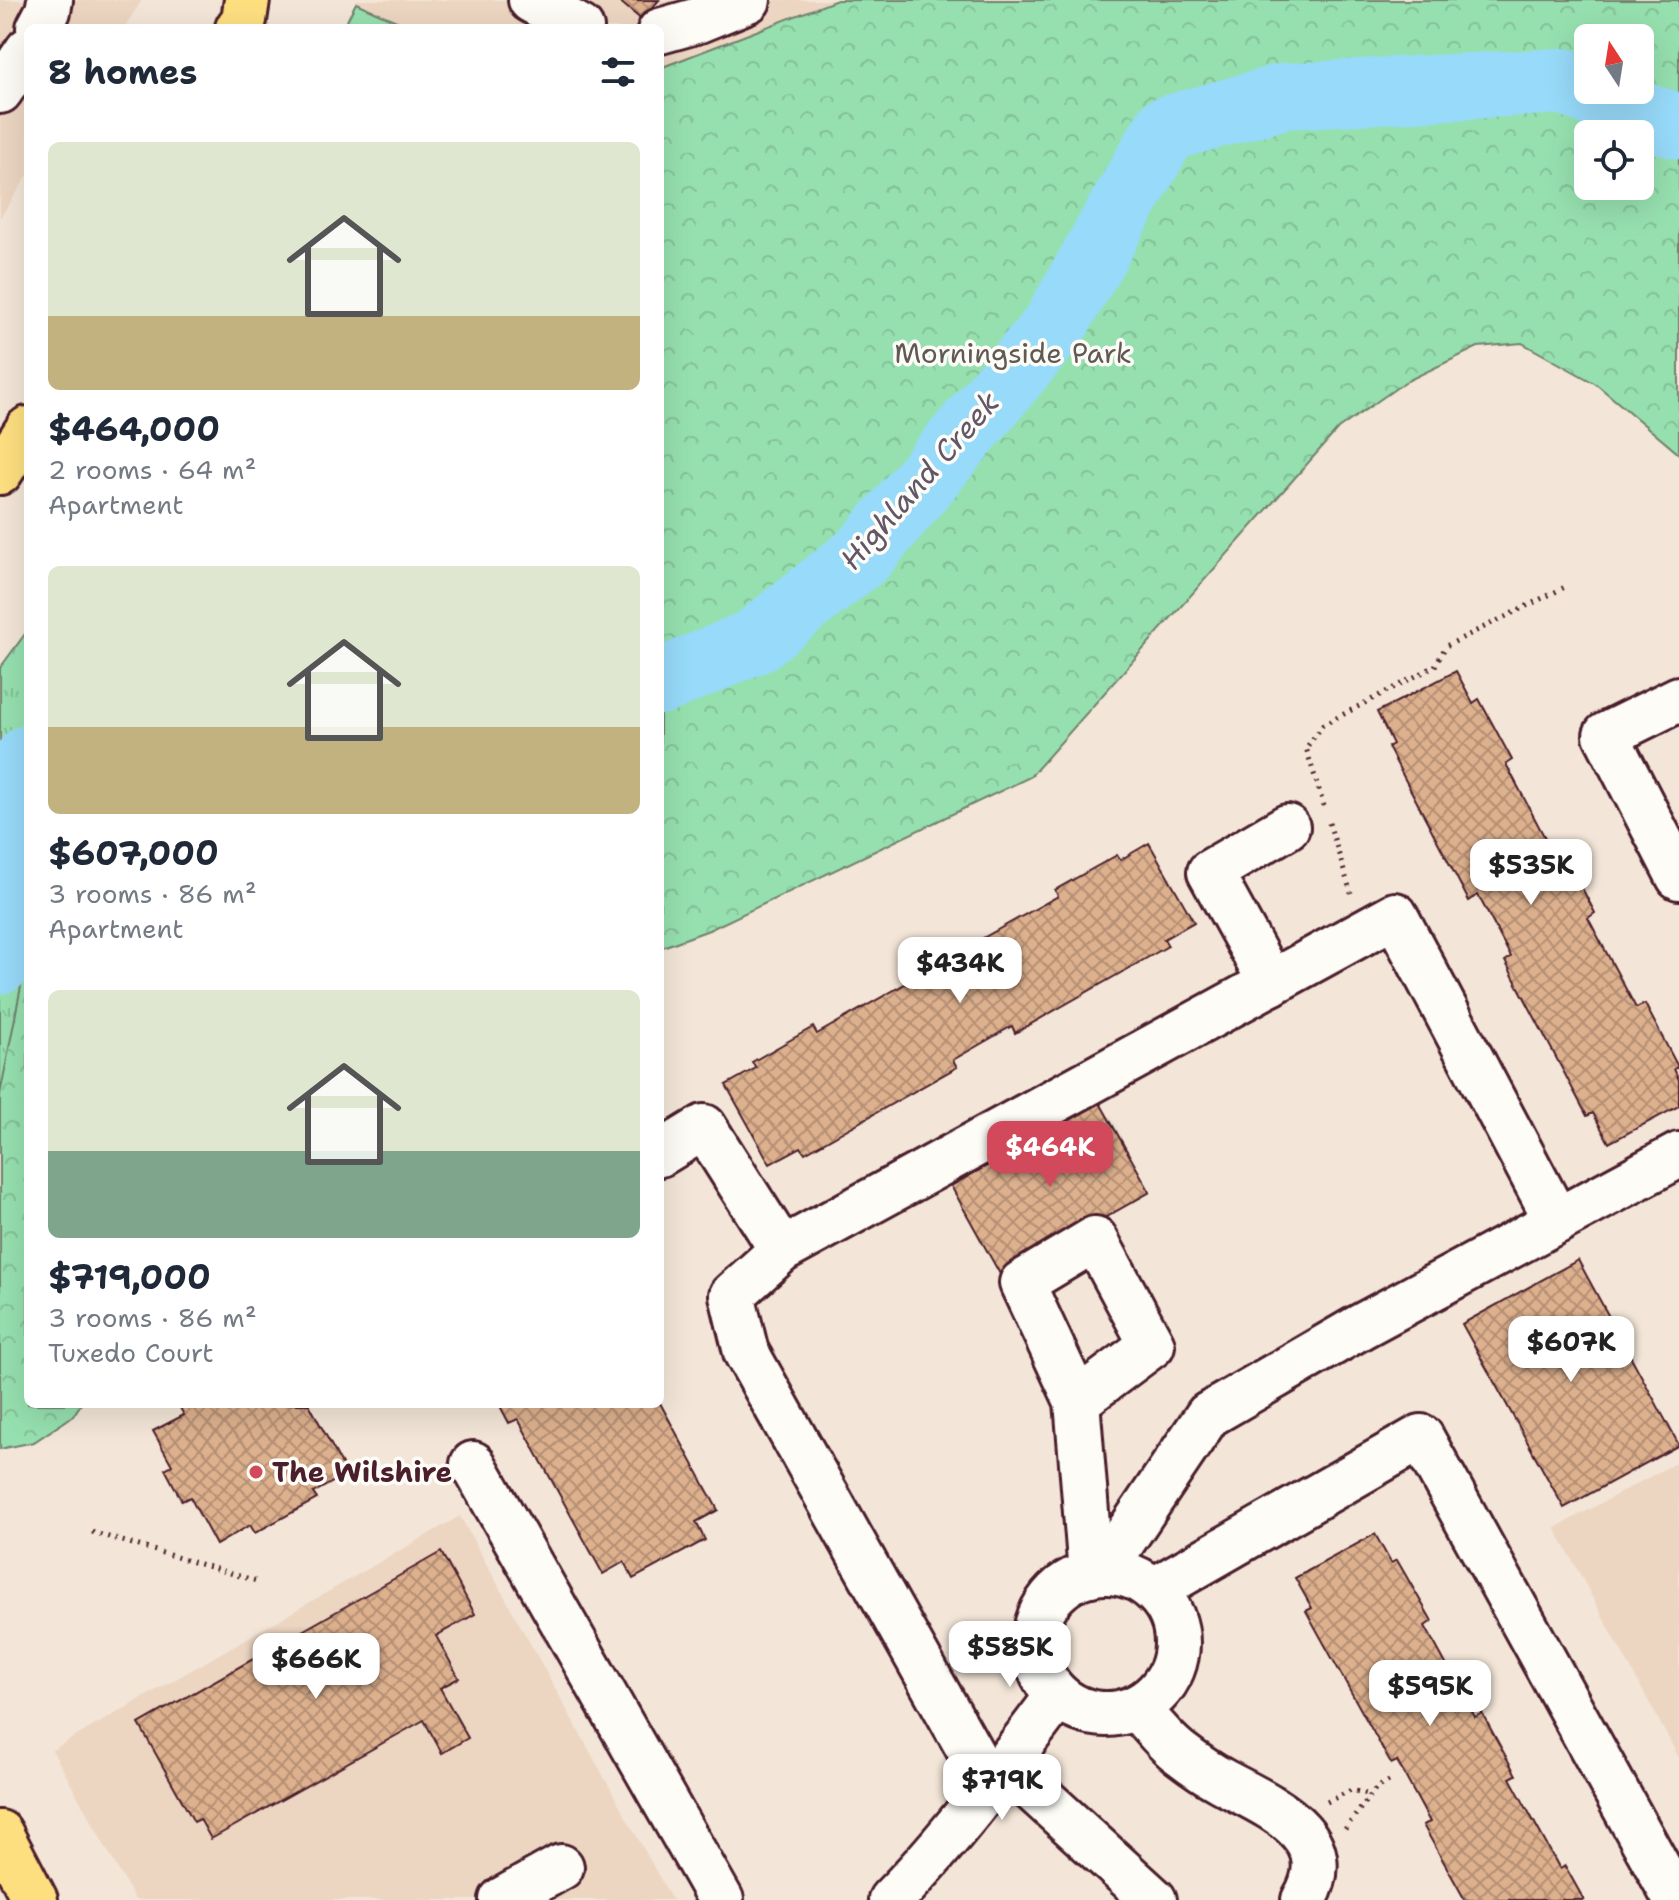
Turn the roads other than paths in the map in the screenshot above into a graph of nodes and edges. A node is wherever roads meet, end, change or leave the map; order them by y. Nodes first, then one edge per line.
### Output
1 (50, 0) edge
2 (224, 0) edge
3 (247, 0) edge
4 (531, 0) edge
5 (748, 0) edge
6 (41, 24) edge
7 (224, 24) edge
8 (241, 24) edge
9 (574, 24) edge
10 (664, 30) edge
11 (24, 53) edge
12 (0, 91) edge
13 (24, 435) edge
14 (0, 472) edge
15 (1679, 699) edge
16 (1313, 819) road end
17 (1679, 877) edge
18 (1271, 983) junction
19 (664, 1152) edge
20 (1679, 1155) edge
21 (1557, 1221) junction
22 (782, 1250) junction
23 (1077, 1401) dead end
24 (473, 1464) dead end
25 (1096, 1573) junction
26 (1154, 1590) junction
27 (1057, 1697) junction
28 (1137, 1708) junction
29 (997, 1775) junction
30 (0, 1833) edge
31 (561, 1867) dead end
32 (35, 1900) edge
33 (502, 1900) edge
34 (721, 1900) edge
35 (891, 1900) edge
36 (1154, 1900) edge
37 (1304, 1900) edge
38 (1676, 1900) edge

1 - 6 street
2 - 7 main road
3 - 8 main road
4 - 9 street
5 - 10 street
11 - 12 street
13 - 14 main road
15 - 17 street
16 - 18 street
18 - 21 street
18 - 22 street
19 - 22 street
20 - 21 street
21 - 25 street
22 - 29 street
23 - 25 street
24 - 34 street
25 - 26 street
25 - 27 street
26 - 28 street
26 - 38 street
27 - 28 street
27 - 29 street
28 - 37 street
29 - 35 street
29 - 36 street
30 - 32 main road
31 - 33 street

